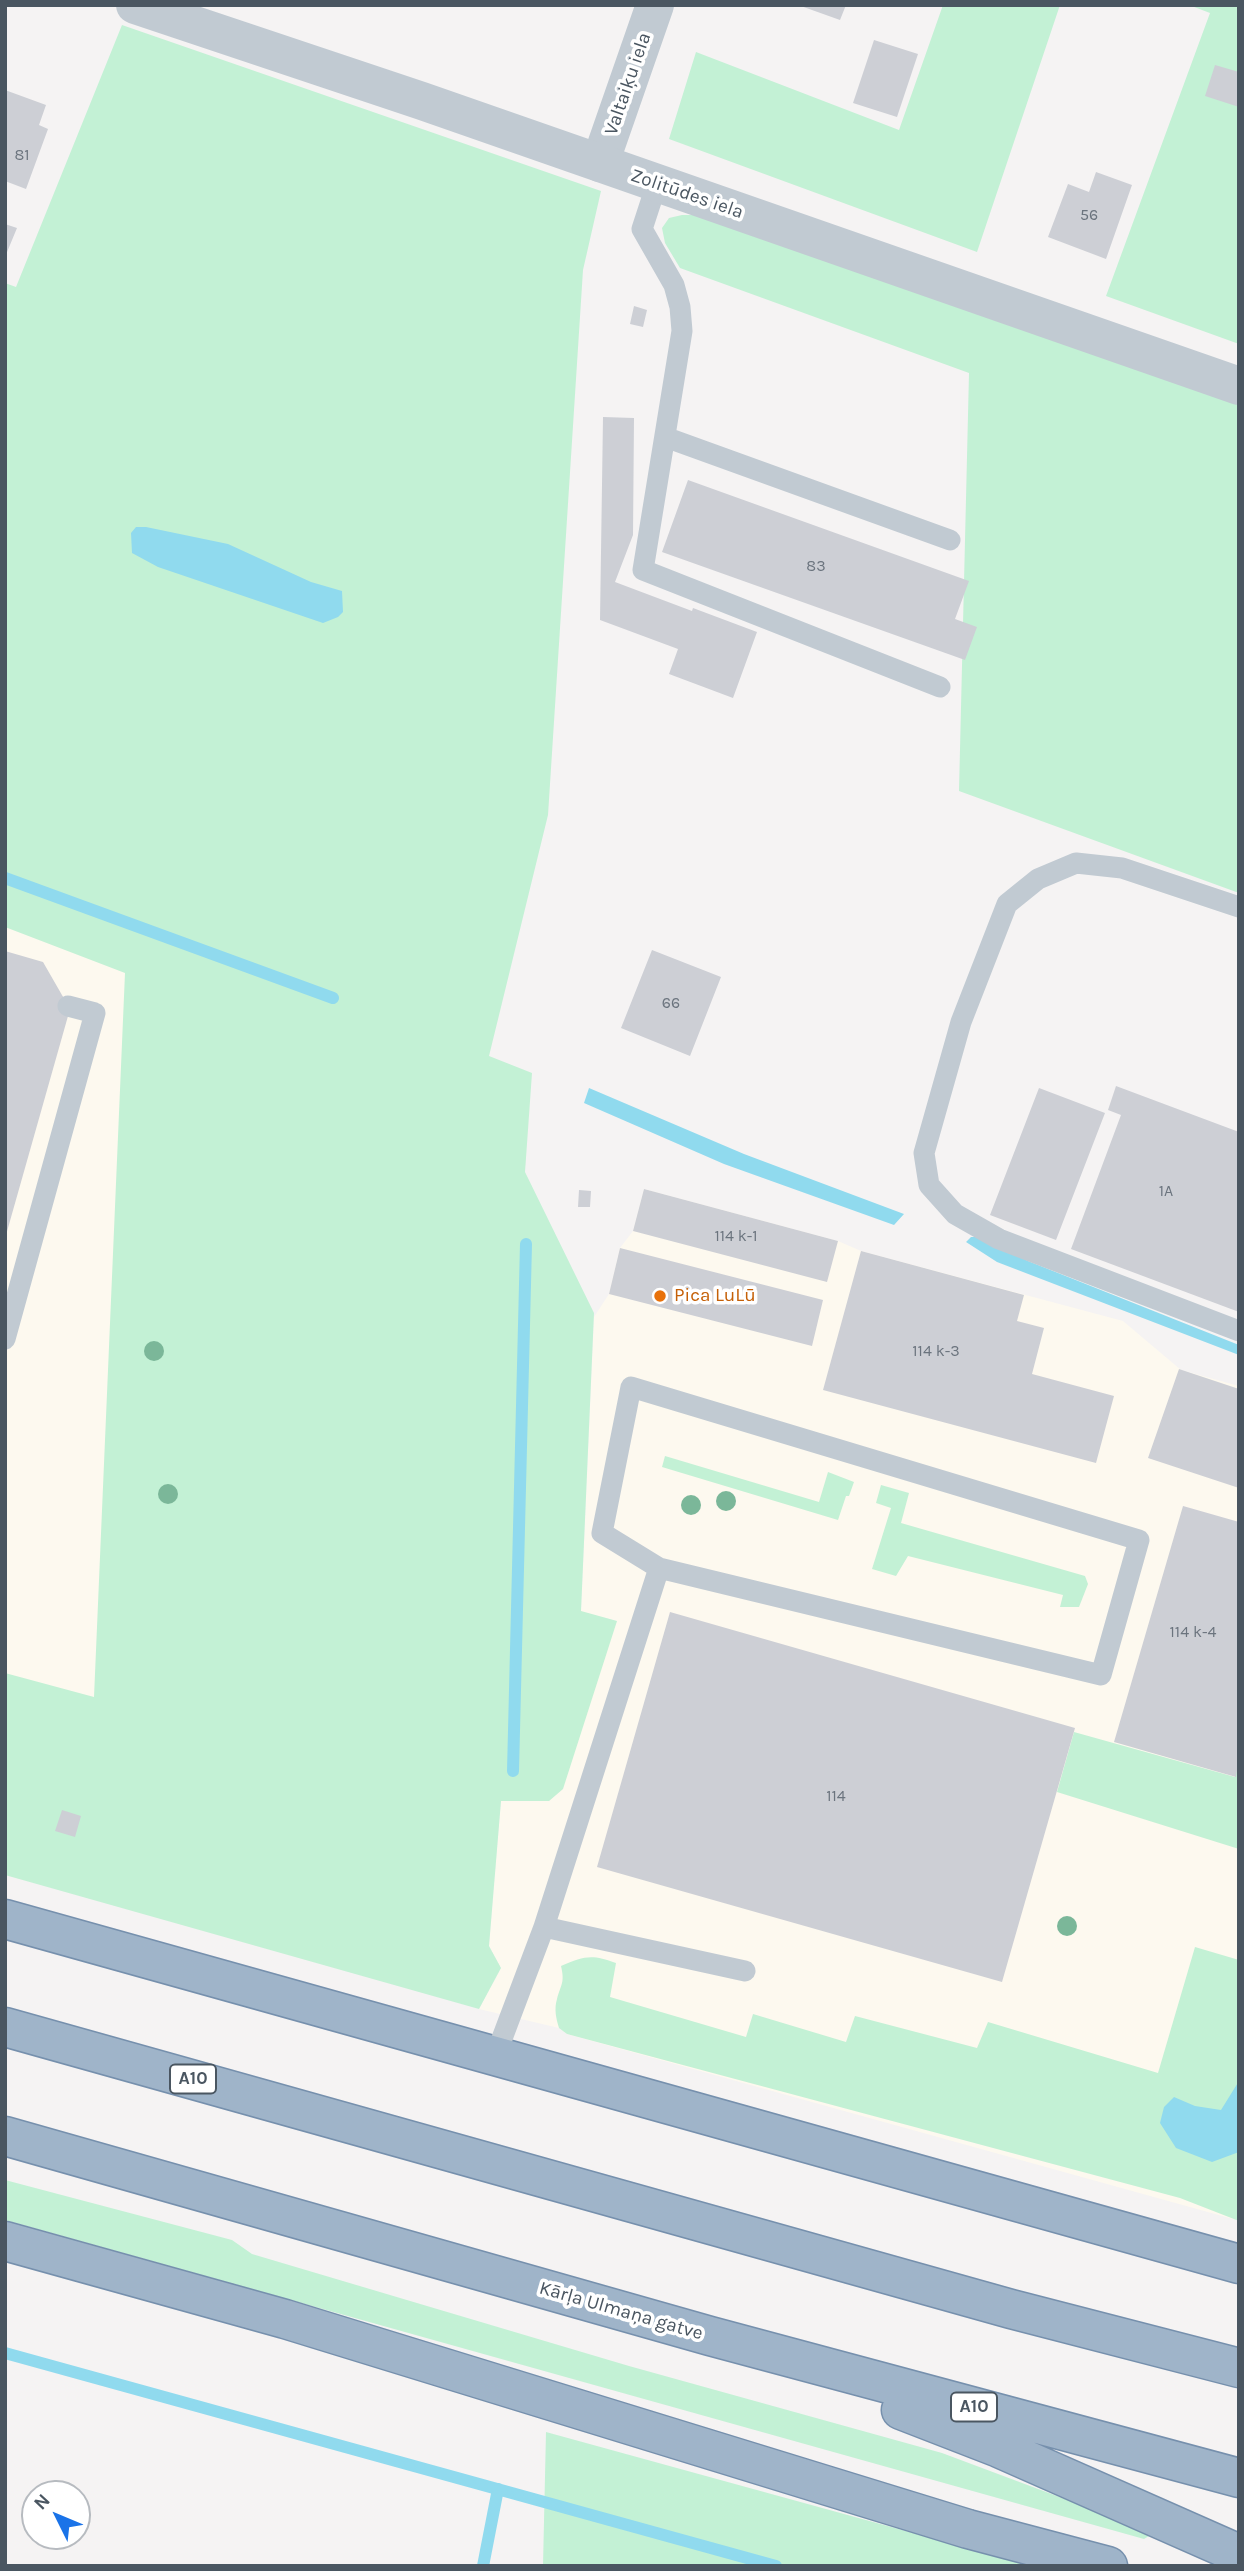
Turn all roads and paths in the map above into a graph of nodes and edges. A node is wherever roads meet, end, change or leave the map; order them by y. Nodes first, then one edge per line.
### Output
1 (135, 5) edge
2 (656, 5) edge
3 (600, 163) junction
4 (657, 183) junction
5 (1239, 386) edge
6 (664, 437) junction
7 (950, 540) dead end
8 (940, 687) dead end
9 (1239, 907) edge
10 (68, 1006) dead end
11 (1239, 1331) edge
12 (5, 1339) edge
13 (659, 1568) junction
14 (5, 1919) edge
15 (544, 1927) junction
16 (745, 1971) dead end
17 (5, 2027) edge
18 (495, 2057) junction
19 (5, 2136) edge
20 (5, 2241) edge
21 (1239, 2264) edge
22 (1011, 2309) junction
23 (710, 2336) junction
24 (1239, 2342) edge
25 (1239, 2368) edge
26 (1239, 2478) edge
27 (1239, 2554) edge
28 (1108, 2566) edge

1 - 3 street, Zolitūdes iela
2 - 3 street, Valtaiķu iela
3 - 4 street, Zolitūdes iela
4 - 5 street, Zolitūdes iela
4 - 6 lane
6 - 7 lane
6 - 8 lane
9 - 11 lane
10 - 12 lane
13 - 13 lane
13 - 15 lane
14 - 18 highway
15 - 16 lane
15 - 18 lane
17 - 22 highway, A10
18 - 21 highway
19 - 23 highway, Kārļa Ulmaņa gatve / A10
20 - 28 highway
22 - 24 highway
22 - 25 highway, A10
23 - 26 highway, Kārļa Ulmaņa gatve / A10
23 - 27 highway

